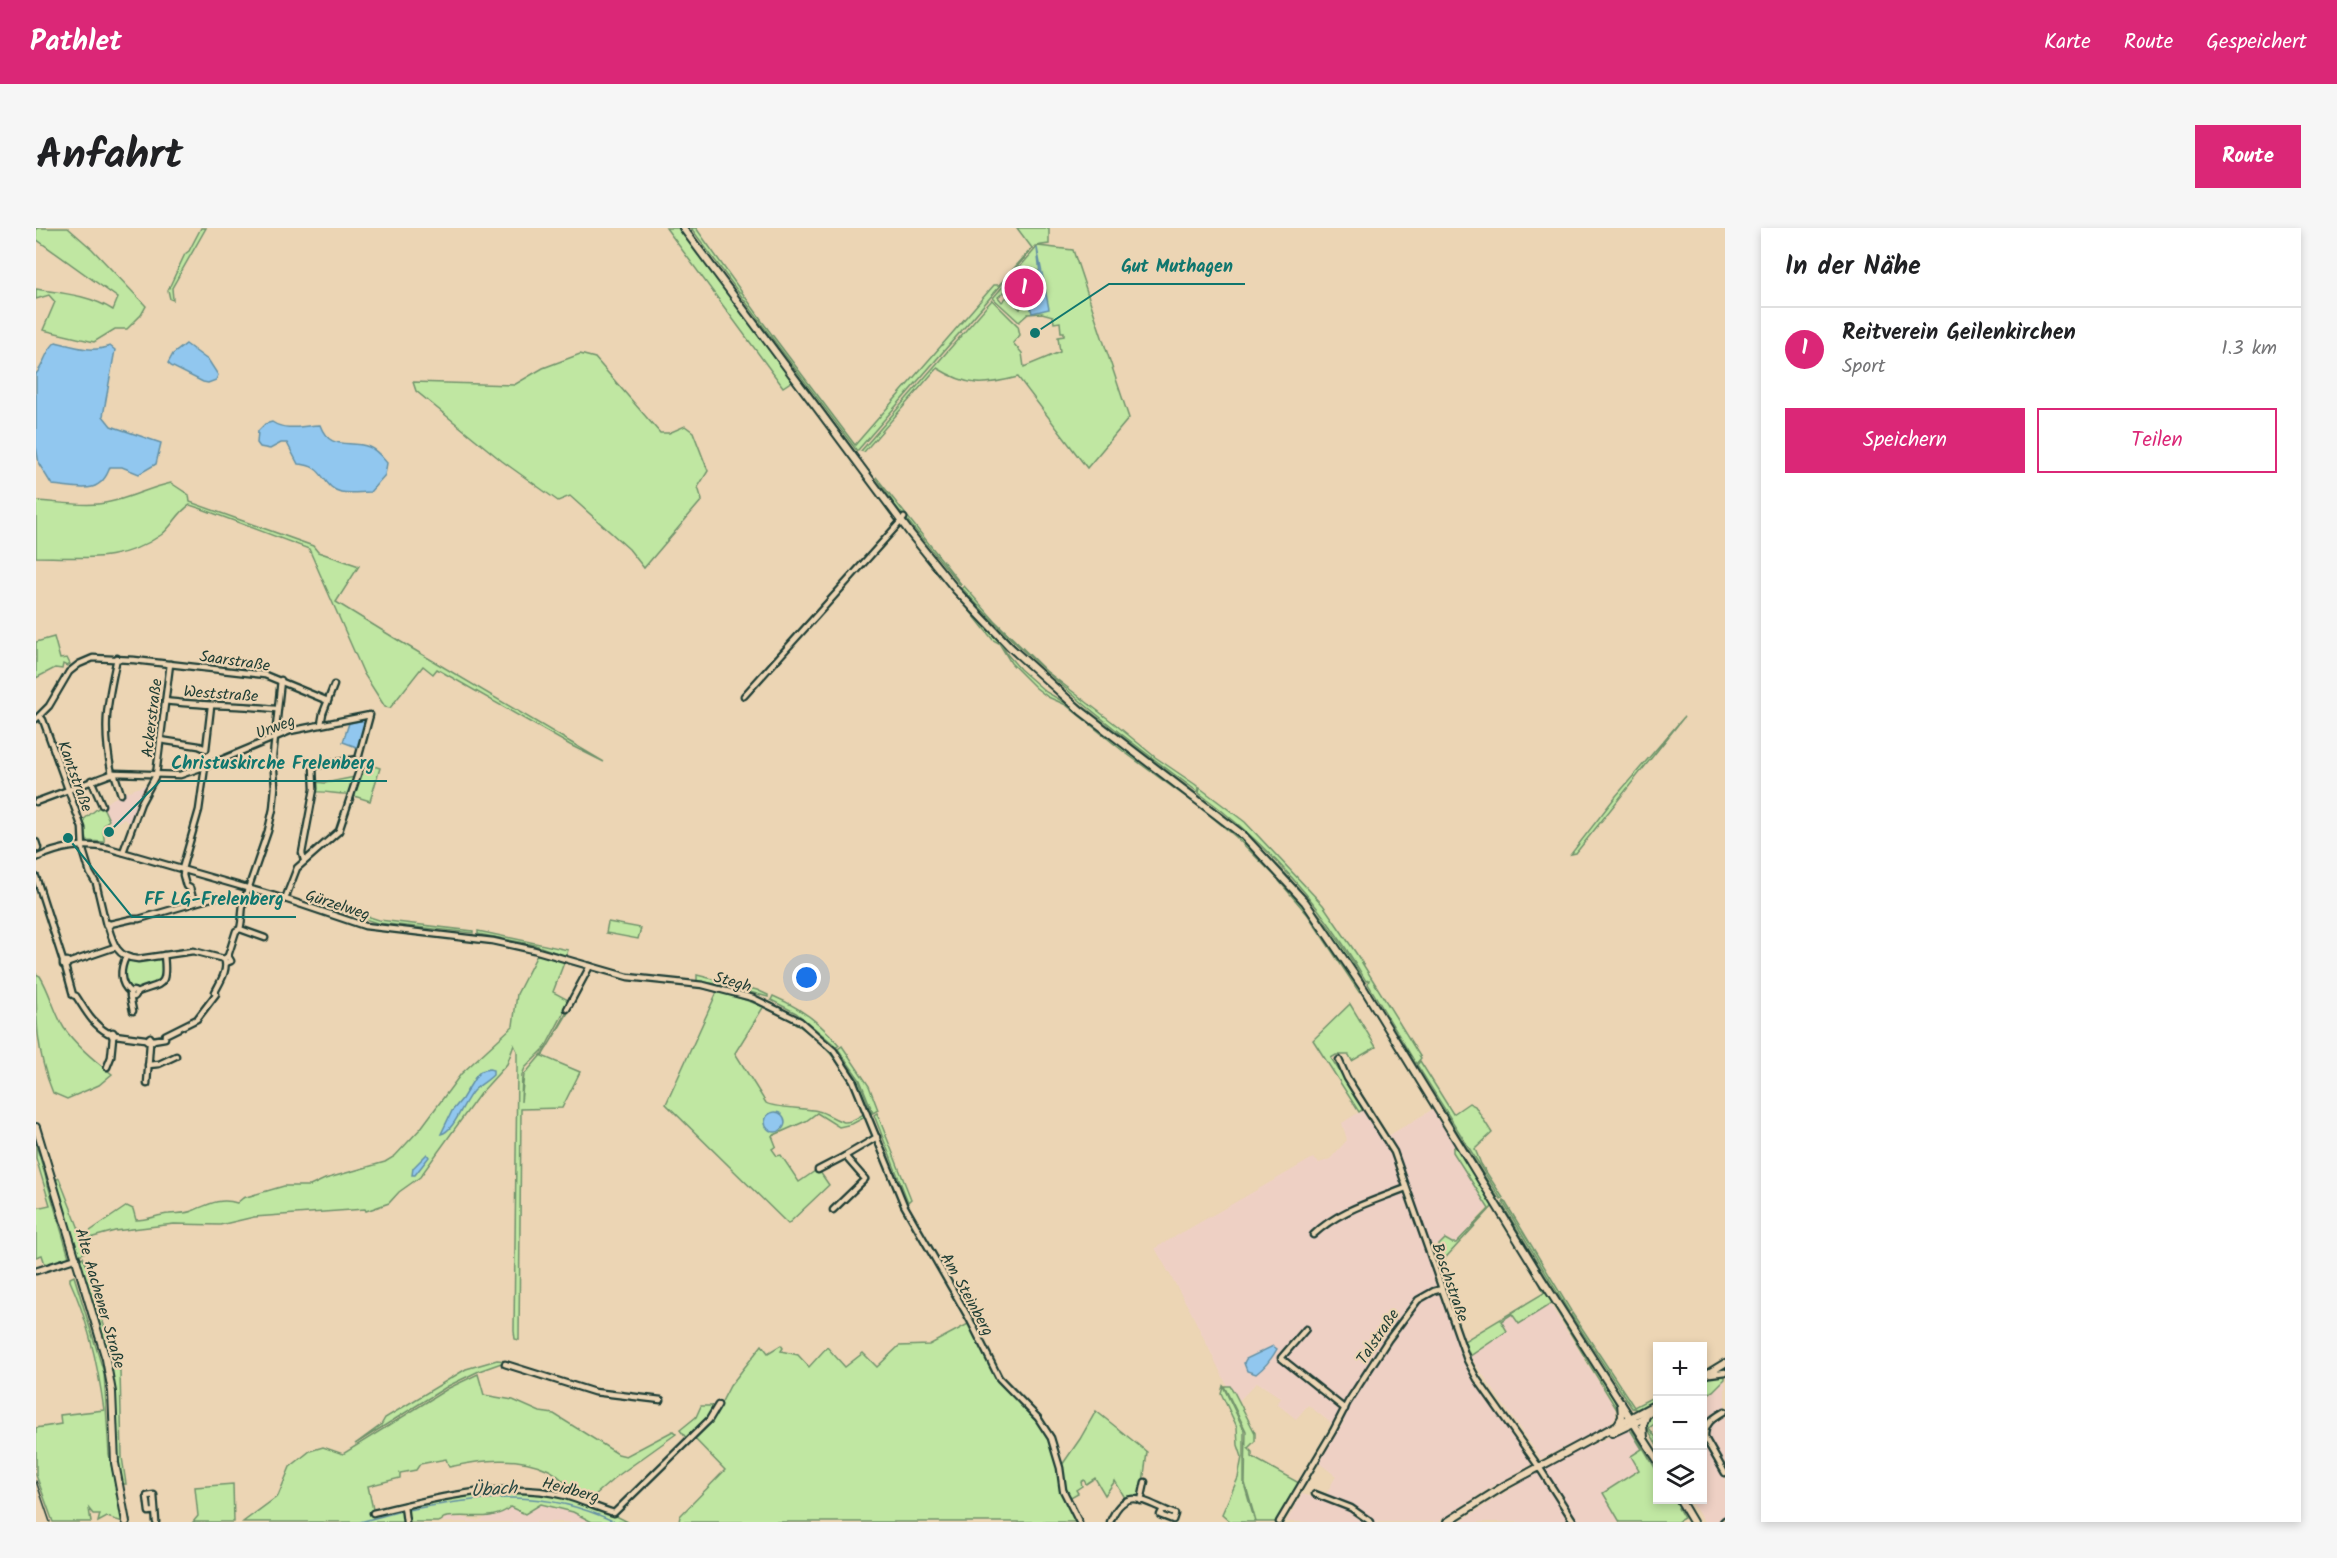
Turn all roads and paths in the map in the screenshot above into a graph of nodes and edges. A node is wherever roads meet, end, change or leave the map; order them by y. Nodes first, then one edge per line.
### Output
1 (683, 228) edge
2 (902, 519) junction
3 (117, 658) junction
4 (170, 664) junction
5 (280, 680) junction
6 (334, 685) dead end
7 (744, 696) dead end
8 (165, 701) junction
9 (328, 701) junction
10 (211, 706) junction
11 (276, 709) junction
12 (38, 717) edge
13 (321, 724) junction
14 (274, 737) junction
15 (160, 740) junction
16 (358, 759) junction
17 (205, 767) junction
18 (113, 774) junction
19 (156, 775) junction
20 (91, 780) junction
21 (68, 789) junction
22 (121, 794) dead end
23 (36, 802) edge
24 (102, 805) dead end
25 (84, 845) junction
26 (123, 852) junction
27 (36, 858) edge
28 (304, 861) junction
29 (183, 869) junction
30 (36, 877) edge
31 (250, 889) junction
32 (215, 897) dead end
33 (285, 899) junction
34 (194, 902) junction
35 (107, 924) junction
36 (240, 929) junction
37 (265, 938) dead end
38 (115, 947) junction
39 (534, 950) joint
40 (164, 956) junction
41 (126, 957) junction
42 (226, 959) junction
43 (65, 963) junction
44 (590, 966) junction
45 (132, 994) junction
46 (567, 1010) dead end
47 (133, 1011) dead end
48 (113, 1035) junction
49 (150, 1041) junction
50 (176, 1056) dead end
51 (1339, 1060) dead end
52 (148, 1065) junction
53 (107, 1067) dead end
54 (846, 1068) joint
55 (147, 1084) dead end
56 (36, 1127) edge
57 (877, 1137) junction
58 (845, 1156) junction
59 (818, 1170) dead end
60 (1406, 1188) junction
61 (833, 1210) dead end
62 (1313, 1235) dead end
63 (77, 1258) junction
64 (36, 1270) edge
65 (1442, 1289) junction
66 (1305, 1329) dead end
67 (1725, 1363) edge
68 (505, 1364) dead end
69 (1725, 1372) edge
70 (1707, 1374) edge
71 (1707, 1375) edge
72 (662, 1400) dead end
73 (1621, 1402) junction
74 (718, 1405) dead end
75 (1653, 1408) edge
76 (1345, 1409) junction
77 (1653, 1409) edge
78 (1725, 1411) edge
79 (1647, 1414) junction
80 (1633, 1420) junction
81 (1616, 1426) junction
82 (1644, 1439) junction
83 (1590, 1442) junction
84 (1653, 1453) edge
85 (1539, 1467) junction
86 (1725, 1473) edge
87 (1144, 1482) dead end
88 (1315, 1494) dead end
89 (1141, 1500) junction
90 (1683, 1504) edge
91 (1163, 1509) dead end
92 (155, 1511) dead end
93 (373, 1513) dead end
94 (405, 1514) edge
95 (126, 1522) edge
96 (156, 1522) edge
97 (1079, 1522) edge
98 (1110, 1522) edge
99 (1279, 1522) edge
100 (1371, 1522) edge
101 (1447, 1522) edge
102 (1574, 1522) edge
103 (1694, 1522) edge

1 - 2 main road
2 - 7 street
2 - 73 main road
3 - 4 street, Saarstraße
3 - 12 street, Saarstraße
3 - 18 street
4 - 5 street, Saarstraße
4 - 8 street, Ackerstraße
5 - 9 street, Saarstraße
5 - 11 street
6 - 9 street
8 - 10 street, Weststraße
8 - 15 street, Ackerstraße
9 - 13 street
10 - 11 street, Weststraße
10 - 15 street
11 - 14 street
12 - 21 street, Kantstraße
13 - 14 street, Urweg
13 - 16 street, Urweg
14 - 17 street, Urweg
14 - 31 street
15 - 19 street, Ackerstraße
16 - 28 street
16 - 28 street
17 - 19 street, Urweg
17 - 29 street
18 - 19 street, Urweg
18 - 20 street, Urweg
18 - 22 street
19 - 26 street
20 - 21 street, Urweg
20 - 24 street
21 - 23 street, Urweg
21 - 25 street, Kantstraße
25 - 26 street, Gürzelweg
25 - 27 street, Gürzelweg
25 - 35 street, Kantstraße
26 - 29 street, Gürzelweg
28 - 33 street
29 - 31 street, Gürzelweg
29 - 34 street
30 - 43 street
31 - 33 street, Gürzelweg
31 - 36 street
32 - 34 street
33 - 39 street, Gürzelweg
34 - 35 street
35 - 38 street, Kantstraße
36 - 37 street
36 - 42 street
38 - 41 street
38 - 43 street
39 - 44 street, Stegh
40 - 41 street
40 - 42 street
40 - 45 street
41 - 45 street
42 - 49 street
43 - 48 street
44 - 46 street
44 - 54 street, Stegh
45 - 47 street
48 - 49 street
48 - 53 street
49 - 52 street
50 - 52 street
51 - 60 street, Boschstraße
52 - 55 street
54 - 57 street, Am Steinberg
56 - 63 main road, Alte Aachener Straße
57 - 58 street
57 - 97 street, Am Steinberg
58 - 59 street
58 - 61 street
60 - 62 street
60 - 65 street, Boschstraße
63 - 64 street
63 - 95 main road, Alte Aachener Straße
65 - 76 street, Talstraße
65 - 85 street, Boschstraße
66 - 76 street
67 - 70 main road
68 - 72 street
69 - 71 street
73 - 80 main road
73 - 81 main road
74 - 94 street, Heidberg
75 - 80 main road
76 - 99 street, Talstraße
77 - 79 main road
78 - 86 street
79 - 80 main road
79 - 82 main road
80 - 81 main road
80 - 82 main road
80 - 83 main road
81 - 83 main road
82 - 84 main road
83 - 85 main road
85 - 101 main road
85 - 102 street, Boschstraße
87 - 89 street
88 - 100 street
89 - 91 street
89 - 98 street
90 - 103 main road
92 - 96 street
93 - 94 street, Heidberg

